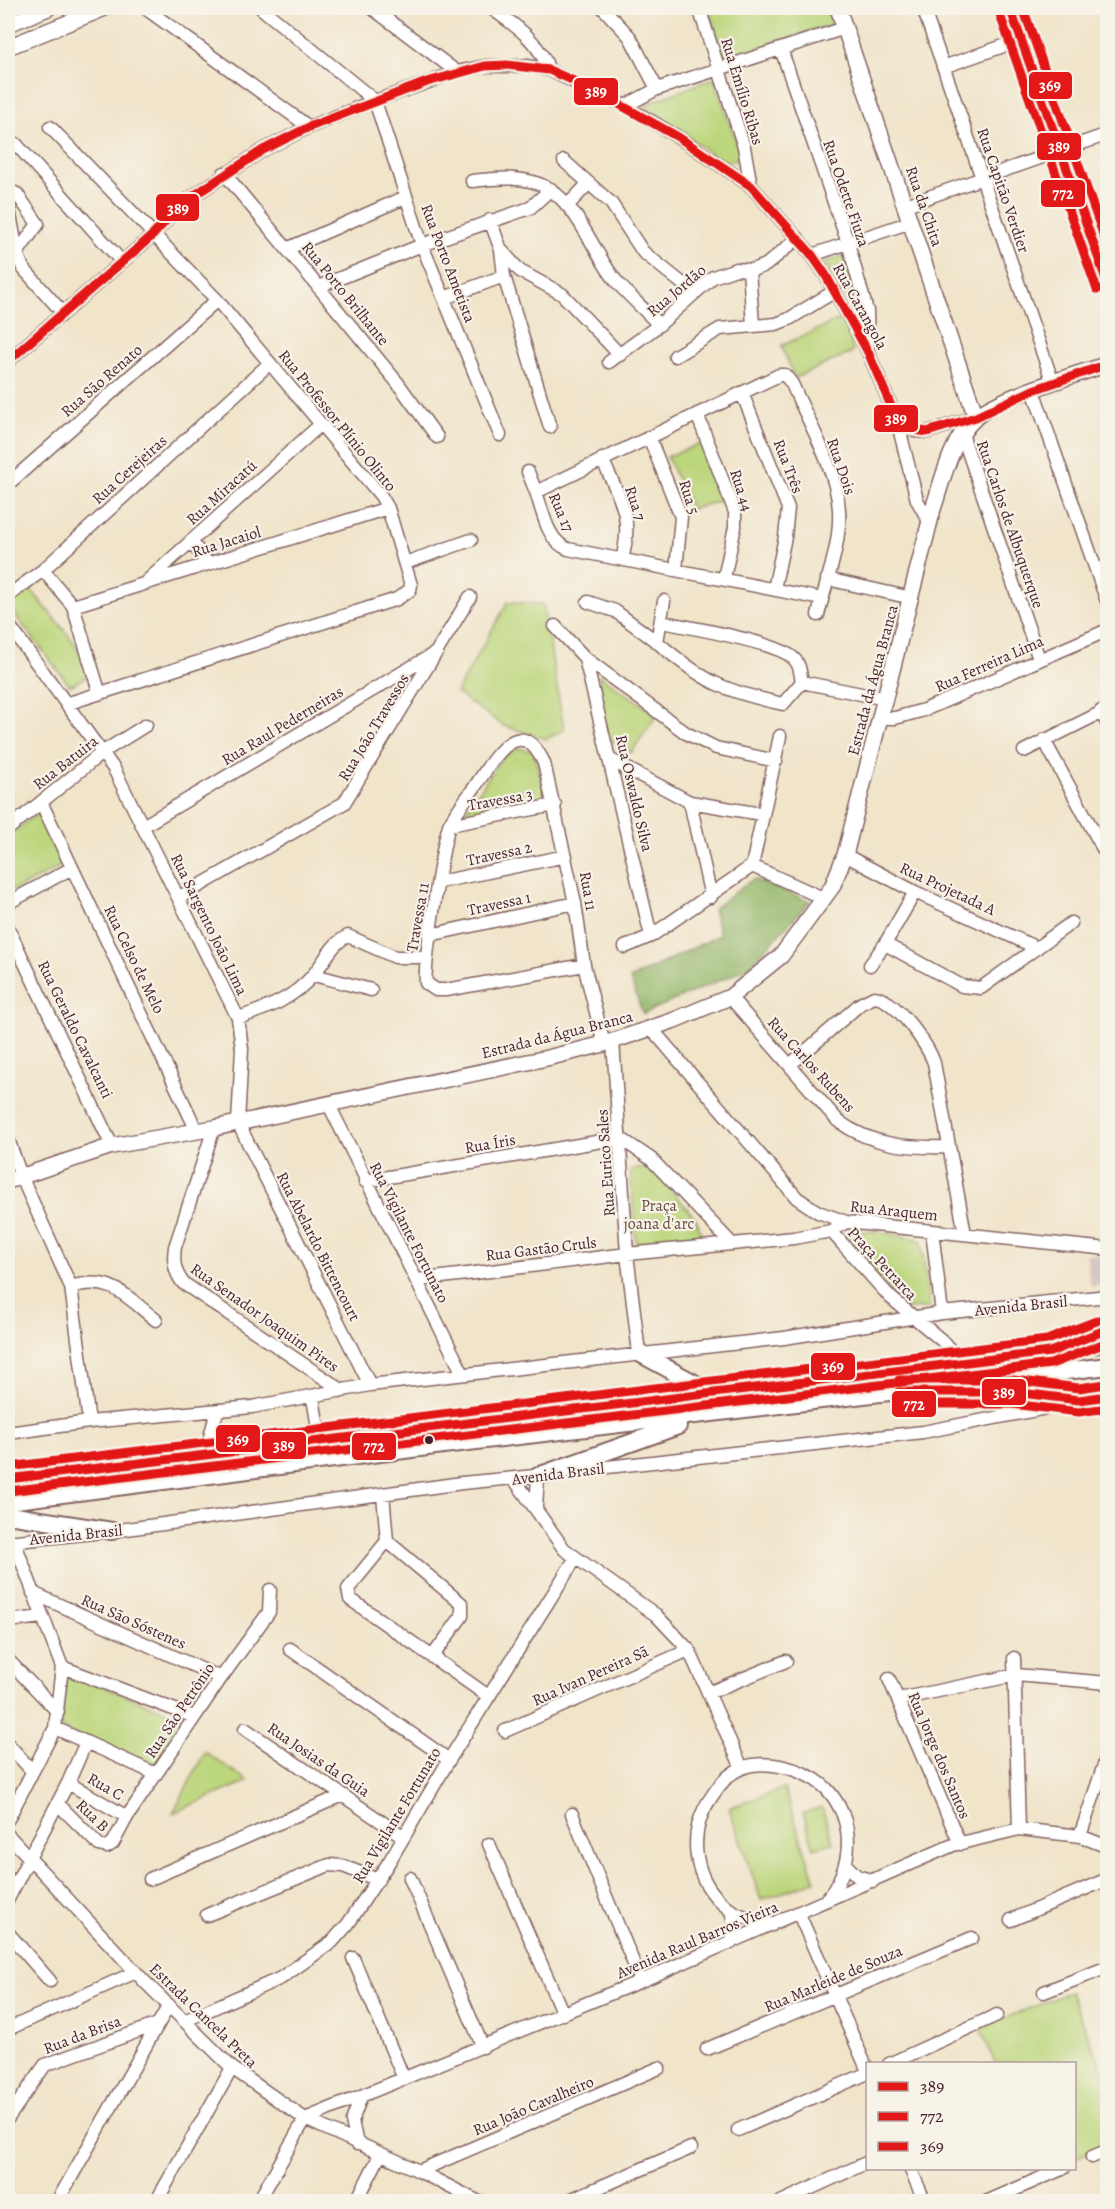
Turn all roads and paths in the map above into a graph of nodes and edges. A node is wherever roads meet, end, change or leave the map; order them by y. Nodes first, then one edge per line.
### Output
1 (48, 8) edge
2 (105, 8) edge
3 (145, 8) edge
4 (261, 8) edge
5 (372, 8) edge
6 (491, 8) edge
7 (603, 8) edge
8 (699, 8) edge
9 (838, 8) edge
10 (923, 8) edge
11 (1010, 8) edge
12 (8, 24) edge
13 (845, 28) junction
14 (1021, 40) junction
15 (8, 47) edge
16 (781, 48) junction
17 (943, 67) junction
18 (720, 69) junction
19 (549, 70) junction
20 (457, 72) junction
21 (657, 89) junction
22 (375, 101) junction
23 (625, 106) junction
24 (50, 127) dead end
25 (309, 127) junction
26 (1107, 134) edge
27 (15, 144) dead end
28 (1061, 151) junction
29 (564, 161) dead end
30 (224, 173) junction
31 (982, 178) junction
32 (472, 181) dead end
33 (588, 184) junction
34 (751, 186) junction
35 (550, 189) junction
36 (8, 196) edge
37 (406, 197) junction
38 (8, 203) edge
39 (906, 205) junction
40 (567, 206) junction
41 (490, 220) junction
42 (911, 222) junction
43 (153, 235) junction
44 (798, 238) junction
45 (848, 243) junction
46 (422, 245) junction
47 (289, 248) junction
48 (501, 250) junction
49 (17, 253) junction
50 (812, 255) junction
51 (122, 262) junction
52 (1104, 264) edge
53 (749, 270) junction
54 (504, 276) junction
55 (1107, 286) edge
56 (318, 287) junction
57 (835, 291) junction
58 (693, 292) junction
59 (444, 298) junction
60 (217, 300) junction
61 (63, 313) junction
62 (659, 325) junction
63 (753, 325) junction
64 (868, 351) junction
65 (675, 356) dead end
66 (8, 361) edge
67 (270, 363) junction
68 (1107, 364) edge
69 (779, 375) joint
70 (1053, 383) junction
71 (1033, 390) junction
72 (742, 393) junction
73 (698, 414) junction
74 (976, 417) junction
75 (897, 420) junction
76 (320, 425) junction
77 (550, 427) dead end
78 (962, 434) junction
79 (500, 435) dead end
80 (649, 436) junction
81 (437, 437) dead end
82 (602, 459) junction
83 (528, 472) dead end
84 (8, 484) edge
85 (536, 492) junction
86 (388, 508) junction
87 (930, 523) junction
88 (471, 540) dead end
89 (191, 541) junction
90 (622, 559) junction
91 (405, 563) junction
92 (208, 564) junction
93 (43, 570) junction
94 (676, 570) junction
95 (724, 578) junction
96 (827, 579) junction
97 (144, 584) junction
98 (774, 589) junction
99 (8, 596) edge
100 (470, 597) dead end
101 (912, 598) junction
102 (822, 599) junction
103 (664, 601) dead end
104 (588, 602) dead end
105 (1107, 604) edge
106 (73, 606) junction
107 (818, 615) dead end
108 (662, 622) junction
109 (8, 624) edge
110 (555, 626) dead end
111 (1107, 630) edge
112 (657, 642) junction
113 (438, 652) junction
114 (585, 658) junction
115 (1039, 659) junction
116 (802, 682) junction
117 (99, 691) junction
118 (886, 699) junction
119 (66, 704) junction
120 (1104, 710) edge
121 (881, 718) junction
122 (146, 725) dead end
123 (1107, 725) edge
124 (780, 736) dead end
125 (1044, 740) junction
126 (534, 746) joint
127 (1024, 751) dead end
128 (103, 752) junction
129 (611, 760) junction
130 (776, 761) junction
131 (41, 802) junction
132 (690, 802) junction
133 (555, 806) junction
134 (761, 814) junction
135 (449, 825) junction
136 (143, 826) junction
137 (8, 829) edge
138 (845, 855) junction
139 (566, 856) junction
140 (1107, 858) edge
141 (752, 866) junction
142 (72, 868) junction
143 (439, 882) junction
144 (915, 892) junction
145 (180, 897) junction
146 (711, 897) junction
147 (825, 899) junction
148 (8, 903) edge
149 (575, 903) junction
150 (1071, 923) dead end
151 (8, 928) edge
152 (430, 935) junction
153 (651, 936) junction
154 (885, 944) junction
155 (625, 947) dead end
156 (1037, 948) junction
157 (426, 957) junction
158 (584, 965) junction
159 (870, 965) dead end
160 (314, 975) junction
161 (371, 990) dead end
162 (730, 997) junction
163 (238, 1018) junction
164 (651, 1028) junction
165 (609, 1043) junction
166 (791, 1064) junction
167 (329, 1105) junction
168 (238, 1124) junction
169 (214, 1128) junction
170 (197, 1131) junction
171 (620, 1138) junction
172 (8, 1139) edge
173 (112, 1146) junction
174 (949, 1147) junction
175 (14, 1178) edge
176 (365, 1181) junction
177 (846, 1222) junction
178 (831, 1231) junction
179 (932, 1231) junction
180 (965, 1234) junction
181 (732, 1244) junction
182 (1107, 1249) edge
183 (627, 1254) junction
184 (418, 1280) junction
185 (71, 1287) junction
186 (1107, 1296) edge
187 (942, 1313) junction
188 (912, 1318) junction
189 (156, 1320) dead end
190 (1107, 1329) edge
191 (1107, 1343) edge
192 (1050, 1352) junction
193 (639, 1353) junction
194 (958, 1363) junction
195 (1107, 1366) edge
196 (463, 1374) junction
197 (370, 1385) junction
198 (910, 1390) junction
199 (343, 1391) junction
200 (711, 1392) junction
201 (1107, 1396) edge
202 (313, 1398) junction
203 (1079, 1400) junction
204 (218, 1411) junction
205 (725, 1413) junction
206 (89, 1422) junction
207 (8, 1433) edge
208 (320, 1440) junction
209 (205, 1455) junction
210 (537, 1476) junction
211 (8, 1479) edge
212 (514, 1479) junction
213 (383, 1494) junction
214 (8, 1501) edge
215 (536, 1508) junction
216 (8, 1515) edge
217 (112, 1531) junction
218 (387, 1541) junction
219 (11, 1542) edge
220 (575, 1559) junction
221 (270, 1590) dead end
222 (33, 1593) junction
223 (42, 1617) junction
224 (8, 1621) edge
225 (290, 1650) dead end
226 (689, 1650) junction
227 (432, 1657) junction
228 (1014, 1658) dead end
229 (8, 1660) edge
230 (786, 1661) dead end
231 (62, 1667) junction
232 (1016, 1675) junction
233 (220, 1678) junction
234 (889, 1679) dead end
235 (1107, 1683) edge
236 (708, 1693) junction
237 (488, 1696) junction
238 (899, 1699) junction
239 (57, 1712) junction
240 (194, 1717) junction
241 (56, 1728) junction
242 (244, 1729) dead end
243 (505, 1731) dead end
244 (86, 1742) junction
245 (8, 1744) edge
246 (1107, 1753) edge
247 (449, 1760) junction
248 (741, 1768) junction
249 (32, 1771) junction
250 (156, 1774) junction
251 (68, 1783) junction
252 (343, 1795) junction
253 (58, 1803) junction
254 (572, 1814) dead end
255 (127, 1818) junction
256 (8, 1819) edge
257 (1019, 1829) junction
258 (8, 1835) edge
259 (1080, 1836) junction
260 (404, 1837) junction
261 (960, 1844) junction
262 (489, 1845) dead end
263 (107, 1847) joint
264 (1107, 1847) edge
265 (30, 1859) junction
266 (846, 1865) junction
267 (410, 1878) dead end
268 (150, 1879) dead end
269 (1107, 1879) edge
270 (378, 1880) junction
271 (873, 1881) junction
272 (8, 1899) edge
273 (825, 1901) junction
274 (731, 1910) junction
275 (800, 1914) junction
276 (207, 1915) dead end
277 (1011, 1920) dead end
278 (772, 1925) junction
279 (8, 1933) edge
280 (972, 1938) dead end
281 (731, 1943) junction
282 (353, 1958) dead end
283 (1107, 1967) edge
284 (136, 1972) junction
285 (50, 1981) dead end
286 (641, 1982) junction
287 (1044, 1992) dead end
288 (834, 1996) junction
289 (169, 2005) junction
290 (563, 2014) junction
291 (997, 2015) dead end
292 (184, 2021) junction
293 (158, 2024) junction
294 (8, 2029) edge
295 (483, 2047) junction
296 (707, 2049) dead end
297 (893, 2062) edge
298 (232, 2068) junction
299 (659, 2068) dead end
300 (866, 2070) edge
301 (866, 2072) edge
302 (404, 2079) junction
303 (361, 2097) junction
304 (8, 2118) edge
305 (305, 2119) junction
306 (738, 2130) dead end
307 (357, 2144) junction
308 (691, 2148) dead end
309 (1106, 2150) edge
310 (380, 2155) junction
311 (1092, 2157) dead end
312 (866, 2162) edge
313 (910, 2170) edge
314 (1062, 2170) edge
315 (419, 2171) junction
316 (463, 2198) edge
317 (57, 2202) edge
318 (156, 2202) edge
319 (258, 2202) edge
320 (356, 2202) edge
321 (478, 2202) edge
322 (566, 2202) edge
323 (781, 2202) edge
324 (924, 2202) edge
325 (986, 2202) edge

1 - 12 main road
2 - 15 main road
3 - 25 street
4 - 22 street
5 - 20 street
6 - 19 street
7 - 21 street
8 - 18 street, Rua Emílio Ribas
9 - 13 main road, Rua da Chita
10 - 17 street, Rua Capitão Verdier
11 - 14 main road
13 - 16 street
13 - 39 main road, Rua da Chita
14 - 17 street
14 - 28 main road
16 - 18 street
16 - 45 street, Rua Odette Fiuza
17 - 31 street, Rua Capitão Verdier
18 - 21 street
18 - 34 street, Rua Emílio Ribas
19 - 20 street
19 - 23 street, Rua Carangola
20 - 22 street
21 - 23 street
22 - 25 street
22 - 37 street, Rua Porto Ametista
23 - 34 street, Rua Carangola
24 - 43 street, Rua Professor Plínio Olinto
25 - 30 street
26 - 28 street
27 - 51 street
28 - 31 street
28 - 52 main road
29 - 33 street
30 - 43 street
30 - 47 street, Rua Porto Brilhante
31 - 39 street
31 - 70 street, Rua Capitão Verdier
32 - 35 street
33 - 40 street
33 - 58 street
34 - 44 street, Rua Carangola
35 - 40 street
35 - 41 street
36 - 49 street
37 - 46 street, Rua Porto Ametista
37 - 47 street
38 - 49 street
39 - 42 main road, Rua da Chita
40 - 62 street
41 - 46 street
41 - 48 street
42 - 45 street
42 - 74 main road, Rua da Chita
43 - 51 street
43 - 60 street, Rua Professor Plínio Olinto
44 - 50 street, Rua Carangola
44 - 53 street, Rua Jordão
45 - 50 street
45 - 64 street, Rua Odette Fiuza
46 - 56 street
46 - 59 street, Rua Porto Ametista
47 - 56 street, Rua Porto Brilhante
48 - 54 street
48 - 62 street, Rua Jordão
49 - 61 street
50 - 57 street, Rua Carangola
51 - 61 street
52 - 55 main road
53 - 58 street, Rua Jordão
53 - 63 street
54 - 59 street
54 - 77 street
56 - 81 street, Rua Porto Brilhante
57 - 63 street
57 - 64 street, Rua Carangola
58 - 62 street, Rua Jordão
59 - 79 street, Rua Porto Ametista
60 - 67 street, Rua Professor Plínio Olinto
60 - 84 street, Rua São Renato
61 - 66 street
63 - 65 street
64 - 75 street, Rua Carangola
67 - 76 street, Rua Professor Plínio Olinto
67 - 93 street, Rua Cerejeiras
68 - 70 main road, Estrada da Água Branca
69 - 72 street, Rua 17
69 - 96 street, Rua Dois
70 - 71 main road, Estrada da Água Branca
71 - 74 main road, Estrada da Água Branca
71 - 105 street
72 - 73 street, Rua 17
72 - 98 street, Rua Três
73 - 80 street, Rua 17
73 - 95 street, Rua 44
74 - 75 street
74 - 78 main road, Estrada da Água Branca
75 - 87 street, Rua Carangola
76 - 86 street, Rua Professor Plínio Olinto
76 - 89 street, Rua Miracatú
78 - 87 main road, Estrada da Água Branca
78 - 115 street, Rua Carlos de Albuquerque
80 - 82 street, Rua 17
80 - 94 street, Rua 5
82 - 85 street, Rua 17
82 - 90 street, Rua 7
83 - 85 street
85 - 90 street, Rua 17
86 - 91 street, Rua Professor Plínio Olinto
86 - 92 street, Rua Jacaiol
87 - 101 main road, Estrada da Água Branca
88 - 91 street
89 - 92 street
89 - 97 street, Rua Miracatú
90 - 94 street, Rua 17
91 - 117 street, Rua Professor Plínio Olinto
92 - 97 street, Rua Jacaiol
93 - 99 street, Rua Cerejeiras
93 - 106 street
94 - 95 street, Rua 17
95 - 98 street, Rua 17
96 - 101 street
96 - 102 street, Rua Dois
97 - 106 street, Rua Jacaiol
98 - 102 street, Rua 17
100 - 113 street, Rua João Travessos
101 - 118 main road, Estrada da Água Branca
102 - 107 street, Rua Dois
103 - 108 street
104 - 112 street
106 - 117 street
108 - 112 street
108 - 116 street
109 - 119 street, Rua Sargento João Lima
110 - 114 street
111 - 115 street, Rua Ferreira Lima
112 - 116 street
113 - 136 street, Rua Raul Pederneiras
113 - 145 street, Rua João Travessos
114 - 129 street, Rua Oswaldo Silva
114 - 130 street
115 - 121 street, Rua Ferreira Lima
116 - 118 street
117 - 119 street, Rua Professor Plínio Olinto
118 - 121 main road, Estrada da Água Branca
119 - 128 street, Rua Sargento João Lima
120 - 123 street
120 - 125 street
121 - 138 main road, Estrada da Água Branca
122 - 128 street, Rua Batuira
124 - 130 street
125 - 127 street
125 - 140 street
126 - 133 street, Rua 11
126 - 135 street, Travessa 11
128 - 131 street, Rua Batuira
128 - 136 street, Rua Sargento João Lima
129 - 132 street
129 - 153 street, Rua Oswaldo Silva
130 - 134 street
131 - 137 street, Rua Batuira
131 - 142 street, Rua Celso de Melo
132 - 134 street
132 - 146 street
133 - 135 street, Travessa 3
133 - 139 street, Rua 11
134 - 141 street
135 - 143 street, Travessa 11
136 - 145 street, Rua Sargento João Lima
138 - 144 street, Rua Projetada A
138 - 147 main road, Estrada da Água Branca
139 - 143 street, Travessa 2
139 - 149 street, Rua 11
141 - 146 street
141 - 147 street
142 - 148 street
142 - 170 street, Rua Celso de Melo
143 - 152 street, Travessa 11
144 - 154 street
144 - 156 street, Rua Projetada A
145 - 163 street, Rua Sargento João Lima
146 - 153 street
147 - 162 main road, Estrada da Água Branca
149 - 152 street, Travessa 1
149 - 158 street, Rua 11
150 - 156 street
151 - 173 street, Rua Geraldo Cavalcanti
152 - 157 street, Travessa 11
153 - 155 street
154 - 156 street
154 - 159 street
157 - 158 street, Travessa 11
157 - 160 street
158 - 165 street, Rua 11
160 - 161 street
160 - 163 street
162 - 164 main road, Estrada da Água Branca
162 - 166 street, Rua Carlos Rubens
163 - 168 street, Rua Sargento João Lima
164 - 165 main road, Estrada da Água Branca
164 - 177 street, Rua Araquem
165 - 167 main road, Estrada da Água Branca
165 - 171 street, Rua Eurico Sales
166 - 174 street, Rua Carlos Rubens
166 - 174 street
167 - 168 main road, Estrada da Água Branca
167 - 176 street, Rua Vigilante Fortunato
168 - 169 main road, Estrada da Água Branca
168 - 197 street, Rua Abelardo Bittencourt
169 - 170 main road, Estrada da Água Branca
169 - 199 street, Rua Senador Joaquim Pires
170 - 173 main road, Estrada da Água Branca
171 - 176 street, Rua Íris
171 - 181 street
171 - 183 street, Rua Eurico Sales
172 - 175 street
173 - 175 main road, Estrada da Água Branca
174 - 180 street
175 - 185 street
176 - 184 street, Rua Vigilante Fortunato
177 - 178 street, Rua Gastão Cruls
177 - 179 street, Rua Araquem
178 - 181 street, Rua Gastão Cruls
178 - 188 street, Praça Petrarca
179 - 180 street, Rua Araquem
179 - 187 street, Praça Petrarca
180 - 182 street, Rua Araquem
181 - 183 street, Rua Gastão Cruls
183 - 184 street, Rua Gastão Cruls
183 - 193 street, Rua Eurico Sales
184 - 196 street, Rua Vigilante Fortunato
185 - 189 street
185 - 206 street
186 - 187 street, Avenida Brasil
187 - 188 street, Avenida Brasil
188 - 193 street, Avenida Brasil
188 - 194 street, Praça Petrarca
190 - 192 highway
191 - 192 highway
192 - 194 highway
193 - 196 street, Avenida Brasil
193 - 200 highway
194 - 200 highway
195 - 198 highway
196 - 197 street, Avenida Brasil
197 - 199 street, Avenida Brasil
198 - 203 highway
198 - 205 highway
199 - 202 street, Avenida Brasil
200 - 208 highway
201 - 203 street, Avenida Brasil
202 - 204 street, Avenida Brasil
202 - 208 street
203 - 210 street, Avenida Brasil
204 - 206 street, Avenida Brasil
204 - 209 street
205 - 210 highway
205 - 214 highway
206 - 207 street, Avenida Brasil
208 - 209 highway
209 - 211 highway
210 - 212 street, Avenida Brasil
210 - 215 street
212 - 213 street, Avenida Brasil
212 - 215 street
213 - 217 street, Avenida Brasil
213 - 218 street
215 - 220 street
216 - 217 highway
217 - 219 street, Avenida Brasil
218 - 227 street
218 - 227 street
219 - 222 street
220 - 226 street
220 - 237 street, Rua Vigilante Fortunato
221 - 233 street, Rua São Petrônio
222 - 223 street
222 - 233 street, Rua São Sóstenes
223 - 224 street
223 - 231 street
225 - 247 street
226 - 236 street
226 - 243 street, Rua Ivan Pereira Sã
227 - 237 street
228 - 232 street
229 - 239 street
230 - 236 street
231 - 239 street
231 - 240 street
232 - 235 street
232 - 238 street
232 - 257 street
233 - 240 street, Rua São Petrônio
234 - 238 street, Rua Jorge dos Santos
236 - 248 street
237 - 247 street, Rua Vigilante Fortunato
238 - 261 street, Rua Jorge dos Santos
239 - 241 street
240 - 250 street, Rua São Petrônio
241 - 244 street
241 - 249 street
242 - 252 street, Rua Josias da Guia
244 - 250 street
244 - 251 street
245 - 249 street
246 - 259 street
247 - 260 street, Rua Vigilante Fortunato
248 - 266 street
248 - 274 street
249 - 256 street
250 - 255 street, Rua São Petrônio
251 - 253 street
251 - 255 street, Rua C
252 - 260 street, Rua Josias da Guia
252 - 268 street
253 - 263 street, Rua B
253 - 265 street
254 - 286 street
255 - 263 street, Rua São Petrônio
257 - 259 street, Avenida Raul Barros Vieira
257 - 261 street, Avenida Raul Barros Vieira
258 - 265 street, Estrada Cancela Preta
259 - 264 street, Avenida Raul Barros Vieira
260 - 270 street, Rua Vigilante Fortunato
261 - 271 street, Avenida Raul Barros Vieira
262 - 290 street
265 - 272 street
265 - 284 street, Estrada Cancela Preta
266 - 271 street
266 - 273 street
267 - 295 street
269 - 277 street
270 - 276 street
270 - 292 street, Rua Vigilante Fortunato
271 - 273 street, Avenida Raul Barros Vieira
273 - 275 street, Avenida Raul Barros Vieira
274 - 278 street
274 - 281 street
275 - 278 street, Avenida Raul Barros Vieira
275 - 288 street
278 - 281 street, Avenida Raul Barros Vieira
279 - 285 street
280 - 288 street, Rua Marleide de Souza
281 - 286 street, Avenida Raul Barros Vieira
282 - 302 street
283 - 287 street
284 - 289 street, Estrada Cancela Preta
284 - 294 street
286 - 290 street, Avenida Raul Barros Vieira
288 - 296 street, Rua Marleide de Souza
288 - 300 street
289 - 292 street, Estrada Cancela Preta
289 - 293 street
290 - 295 street, Avenida Raul Barros Vieira
291 - 297 street
292 - 298 street, Estrada Cancela Preta
293 - 304 street, Rua da Brisa
293 - 317 street
295 - 302 street, Avenida Raul Barros Vieira
298 - 305 street, Estrada Cancela Preta
298 - 318 street
299 - 315 street, Rua João Cavalheiro
301 - 306 street
302 - 303 street, Avenida Raul Barros Vieira
303 - 305 street, Avenida Raul Barros Vieira
303 - 307 street
305 - 307 street, Estrada Cancela Preta
305 - 319 street
307 - 310 street, Estrada Cancela Preta
308 - 322 street
309 - 311 street
310 - 315 street, Estrada Cancela Preta
310 - 320 street
312 - 323 street
313 - 324 street
314 - 325 street
315 - 316 street, Estrada Cancela Preta
316 - 321 street, Estrada Cancela Preta

